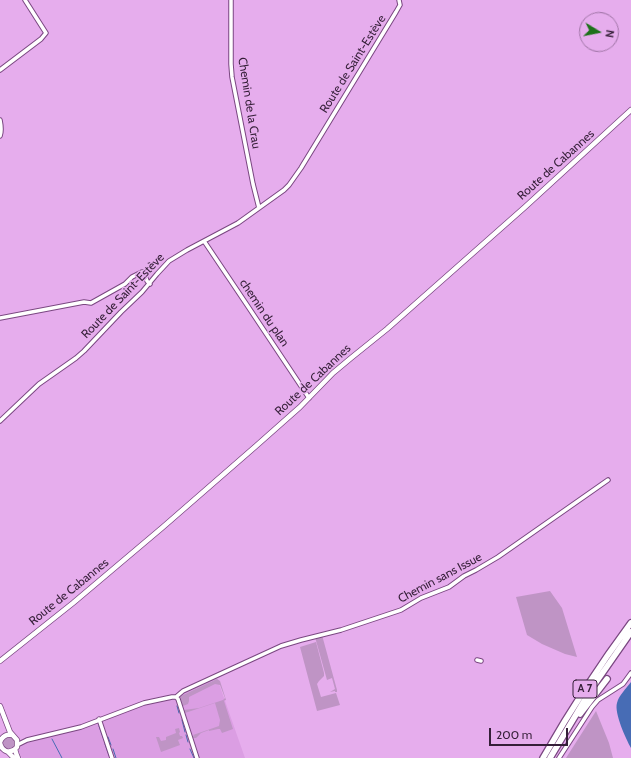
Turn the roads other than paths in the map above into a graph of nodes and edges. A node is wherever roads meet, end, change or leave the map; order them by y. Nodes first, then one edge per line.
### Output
1 (25, 0) edge
2 (232, 0) edge
3 (399, 0) edge
4 (405, 0) edge
5 (400, 5) junction
6 (0, 70) edge
7 (631, 110) edge
8 (0, 120) edge
9 (0, 136) edge
10 (259, 208) junction
11 (204, 241) junction
12 (150, 284) junction
13 (0, 318) edge
14 (308, 397) junction
15 (0, 420) edge
16 (608, 480) dead end
17 (631, 623) edge
18 (631, 632) edge
19 (1, 661) edge
20 (631, 673) edge
21 (607, 680) dead end
22 (176, 698) junction
23 (0, 706) edge
24 (99, 719) junction
25 (6, 723) junction
26 (569, 726) junction
27 (6, 735) junction
28 (14, 737) junction
29 (27, 740) junction
30 (0, 742) edge
31 (16, 747) junction
32 (4, 751) edge
33 (14, 758) edge
34 (18, 758) edge
35 (112, 758) edge
36 (197, 758) edge
37 (543, 758) edge
38 (550, 758) edge
39 (559, 758) edge

1 - 6 street
2 - 10 street, Chemin de la Crau
3 - 5 street
4 - 5 street, Route de Saint-Estève
5 - 10 street, Route de Saint-Estève
7 - 14 main road, Route de Cabannes
8 - 9 street
10 - 11 street, Route de Saint-Estève
11 - 12 street, Route de Saint-Estève
11 - 14 street, chemin du plan
12 - 13 street
12 - 15 street, Route de Saint-Estève
14 - 19 main road, Route de Cabannes
16 - 22 street, Chemin sans Issue
17 - 37 highway, A 7
18 - 26 highway, A 7
20 - 39 street
21 - 26 highway
22 - 24 street
22 - 36 street
23 - 25 main road
24 - 29 street
24 - 35 street
25 - 27 main road
25 - 28 main road
26 - 38 highway, A 7
27 - 28 main road
27 - 30 main road
28 - 29 street
28 - 31 main road
29 - 31 street
30 - 32 main road
31 - 32 main road
31 - 34 main road
32 - 33 main road

